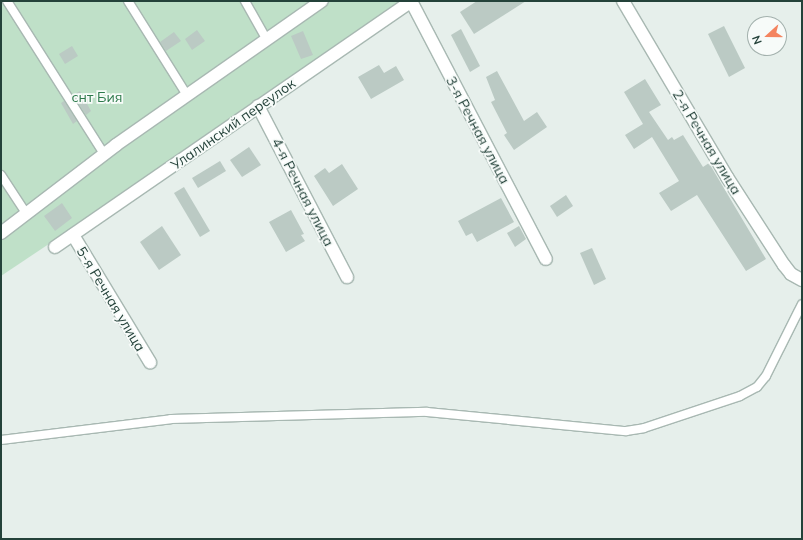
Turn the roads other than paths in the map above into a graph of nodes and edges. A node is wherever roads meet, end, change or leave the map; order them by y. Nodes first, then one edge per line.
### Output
1 (7, 1) edge
2 (128, 1) edge
3 (245, 1) edge
4 (322, 1) edge
5 (411, 1) edge
6 (623, 1) edge
7 (267, 40) junction
8 (187, 96) junction
9 (258, 106) junction
10 (104, 154) junction
11 (1, 175) edge
12 (26, 213) junction
13 (1, 233) edge
14 (73, 235) junction
15 (55, 247) dead end
16 (546, 259) dead end
17 (347, 277) dead end
18 (800, 279) edge
19 (802, 304) edge
20 (150, 362) dead end
21 (1, 440) edge

1 - 10 lane
2 - 8 lane
3 - 7 lane
4 - 7 street
5 - 9 street, Улалинский переулок
5 - 16 street, 3-я Речная улица
6 - 18 street, 2-я Речная улица
7 - 8 street
8 - 10 street
9 - 14 street, Улалинский переулок
9 - 17 street, 4-я Речная улица
10 - 12 street
11 - 12 lane
12 - 13 street
14 - 15 street, Улалинский переулок
14 - 20 street, 5-я Речная улица
19 - 21 lane

